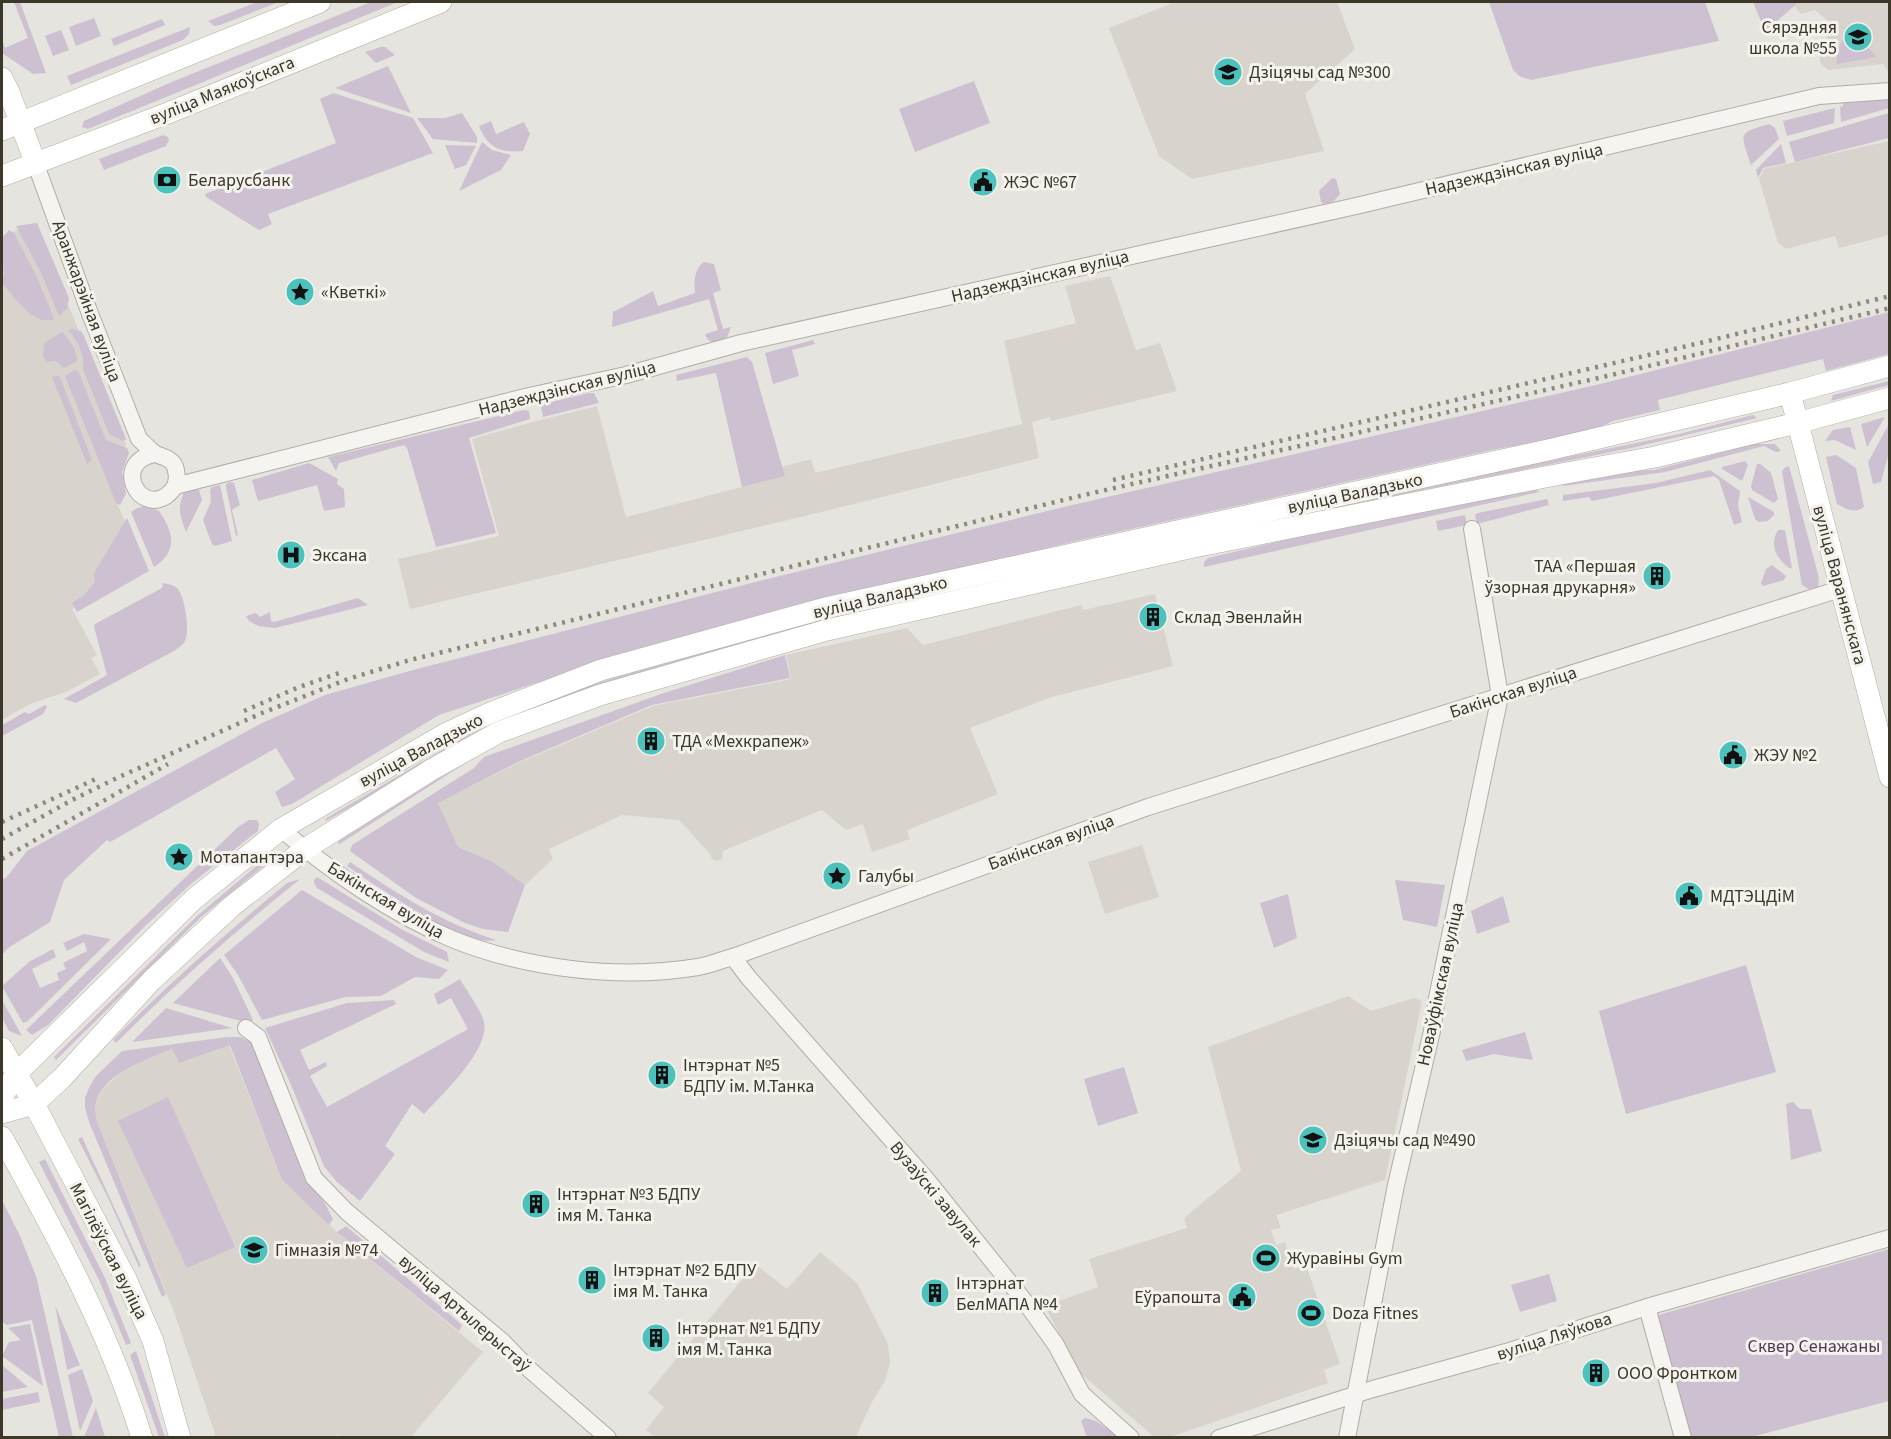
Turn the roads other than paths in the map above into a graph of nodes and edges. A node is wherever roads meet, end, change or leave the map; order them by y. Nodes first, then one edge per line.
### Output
1 (320, 2) edge
2 (441, 2) edge
3 (2, 78) edge
4 (1890, 91) edge
5 (11, 127) edge
6 (35, 162) junction
7 (2, 176) edge
8 (1890, 366) edge
9 (1790, 393) junction
10 (1890, 398) edge
11 (1797, 423) junction
12 (139, 439) junction
13 (155, 454) junction
14 (138, 461) junction
15 (176, 477) junction
16 (1472, 529) dead end
17 (1840, 589) junction
18 (1500, 696) junction
19 (1890, 777) edge
20 (281, 829) junction
21 (305, 849) junction
22 (733, 957) junction
23 (246, 1028) dead end
24 (2, 1048) edge
25 (16, 1074) junction
26 (2, 1098) edge
27 (34, 1104) junction
28 (2, 1113) edge
29 (2, 1137) edge
30 (1890, 1238) edge
31 (1647, 1307) junction
32 (1357, 1395) junction
33 (142, 1437) edge
34 (180, 1437) edge
35 (608, 1437) edge
36 (1131, 1437) edge
37 (1219, 1437) edge
38 (1347, 1437) edge
39 (1683, 1437) edge

1 - 5 main road
2 - 6 main road, вуліца Маякоўскага
3 - 5 main road
4 - 15 street, Надзеждзінская вуліца
5 - 6 main road
6 - 7 main road, вуліца Маякоўскага
6 - 12 street, Аранжарэйная вуліца
8 - 9 main road, вуліца Валадзько
9 - 11 main road, вуліца Варанянскага
9 - 20 main road, вуліца Валадзько
10 - 11 main road, вуліца Валадзько
11 - 17 main road, вуліца Варанянскага
11 - 21 main road, вуліца Валадзько
12 - 13 street, Аранжарэйная вуліца
12 - 14 street, Аранжарэйная вуліца
13 - 14 street
13 - 15 street, Аранжарэйная вуліца
14 - 15 street, Аранжарэйная вуліца
16 - 18 street, Новаўфімская вуліца
17 - 18 street, Бакінская вуліца
17 - 19 main road, вуліца Варанянскага
18 - 22 street, Бакінская вуліца
18 - 32 street, Новаўфімская вуліца
20 - 21 street, Бакінская вуліца
20 - 25 main road, вуліца Валадзько
21 - 22 street, Бакінская вуліца
21 - 27 main road, вуліца Валадзько
22 - 36 street, Вузаўскі завулак
23 - 35 street, вуліца Артылерыстаў
24 - 25 main road, Магілёўская вуліца
25 - 26 main road, вуліца Валадзько
25 - 27 main road, Магілёўская вуліца
27 - 28 main road, вуліца Валадзько
27 - 34 main road, Магілёўская вуліца
29 - 33 main road
30 - 31 street, вуліца Ляўкова
31 - 32 street, вуліца Ляўкова
31 - 39 street
32 - 37 street, вуліца Ляўкова
32 - 38 street, Новаўфімская вуліца

